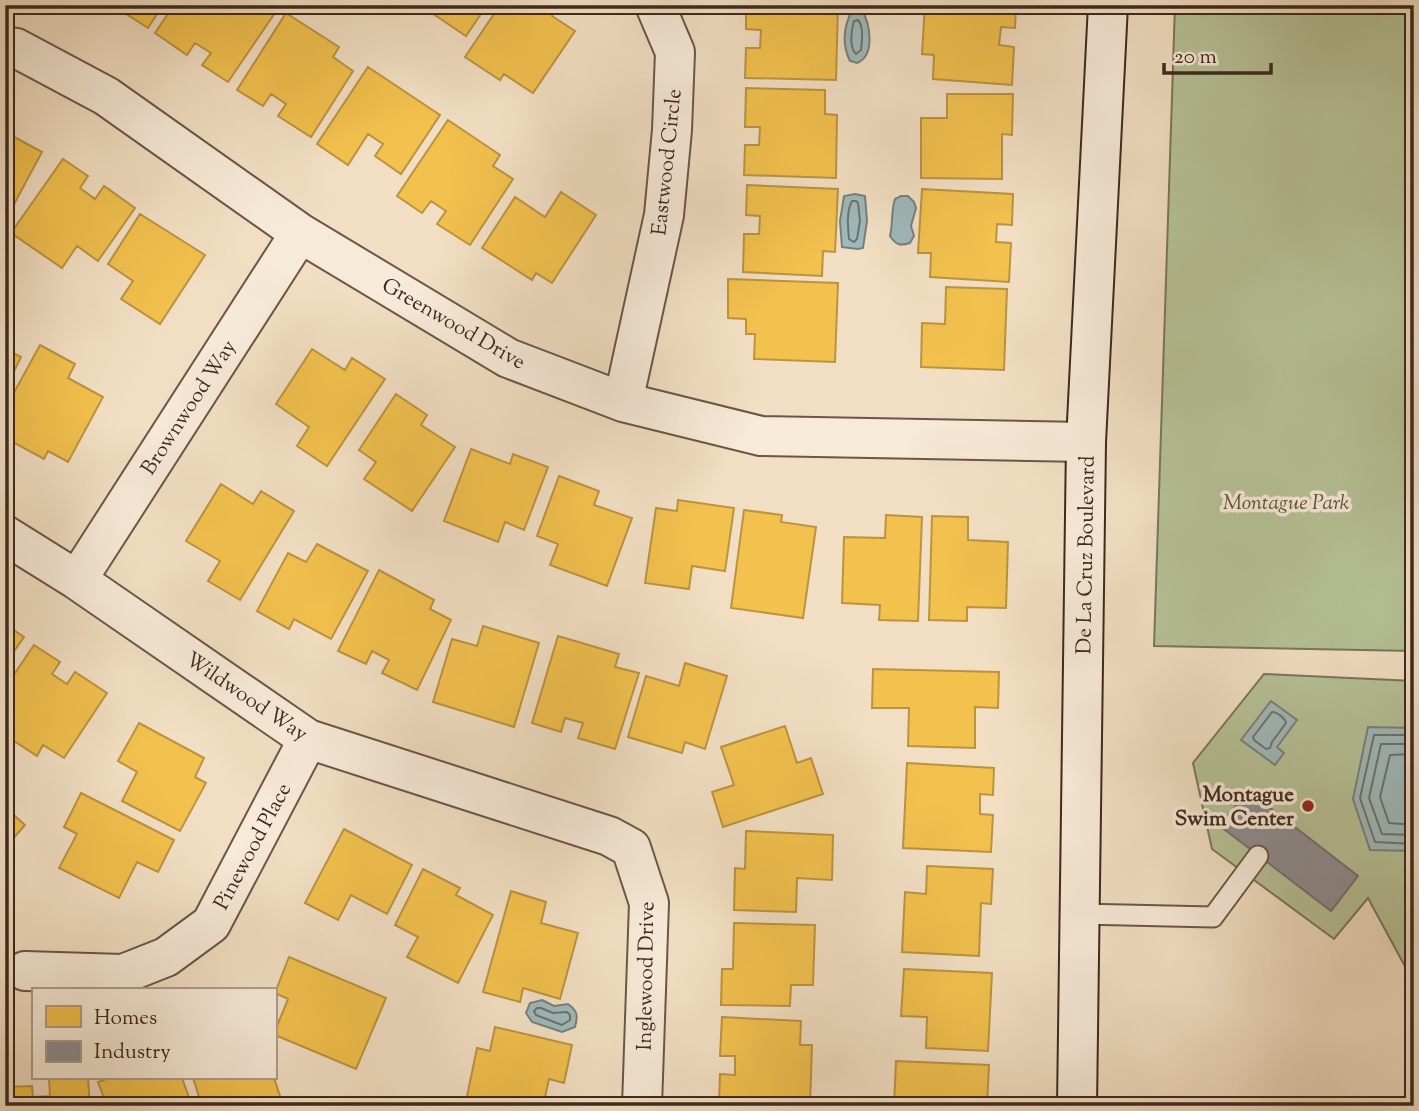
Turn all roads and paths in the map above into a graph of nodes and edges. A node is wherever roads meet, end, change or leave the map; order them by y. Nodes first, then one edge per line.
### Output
1 (655, 5) edge
2 (1108, 5) edge
3 (5, 46) edge
4 (300, 233) junction
5 (623, 402) junction
6 (1086, 442) junction
7 (5, 535) edge
8 (77, 580) junction
9 (308, 739) junction
10 (631, 848) joint
11 (1258, 856) dead end
12 (1080, 914) junction
13 (25, 971) dead end
14 (642, 1106) edge
15 (1077, 1106) edge

1 - 5 street, Eastwood Circle
2 - 6 street, De La Cruz Boulevard
3 - 4 street, Greenwood Drive
4 - 5 street, Greenwood Drive
4 - 8 street, Brownwood Way
5 - 6 street, Greenwood Drive
6 - 12 street, De La Cruz Boulevard
7 - 8 street, Wildwood Way
8 - 9 street, Wildwood Way
9 - 10 street, Wildwood Way
9 - 13 street, Pinewood Place
10 - 14 street, Inglewood Drive
11 - 12 lane
12 - 15 street, De La Cruz Boulevard

